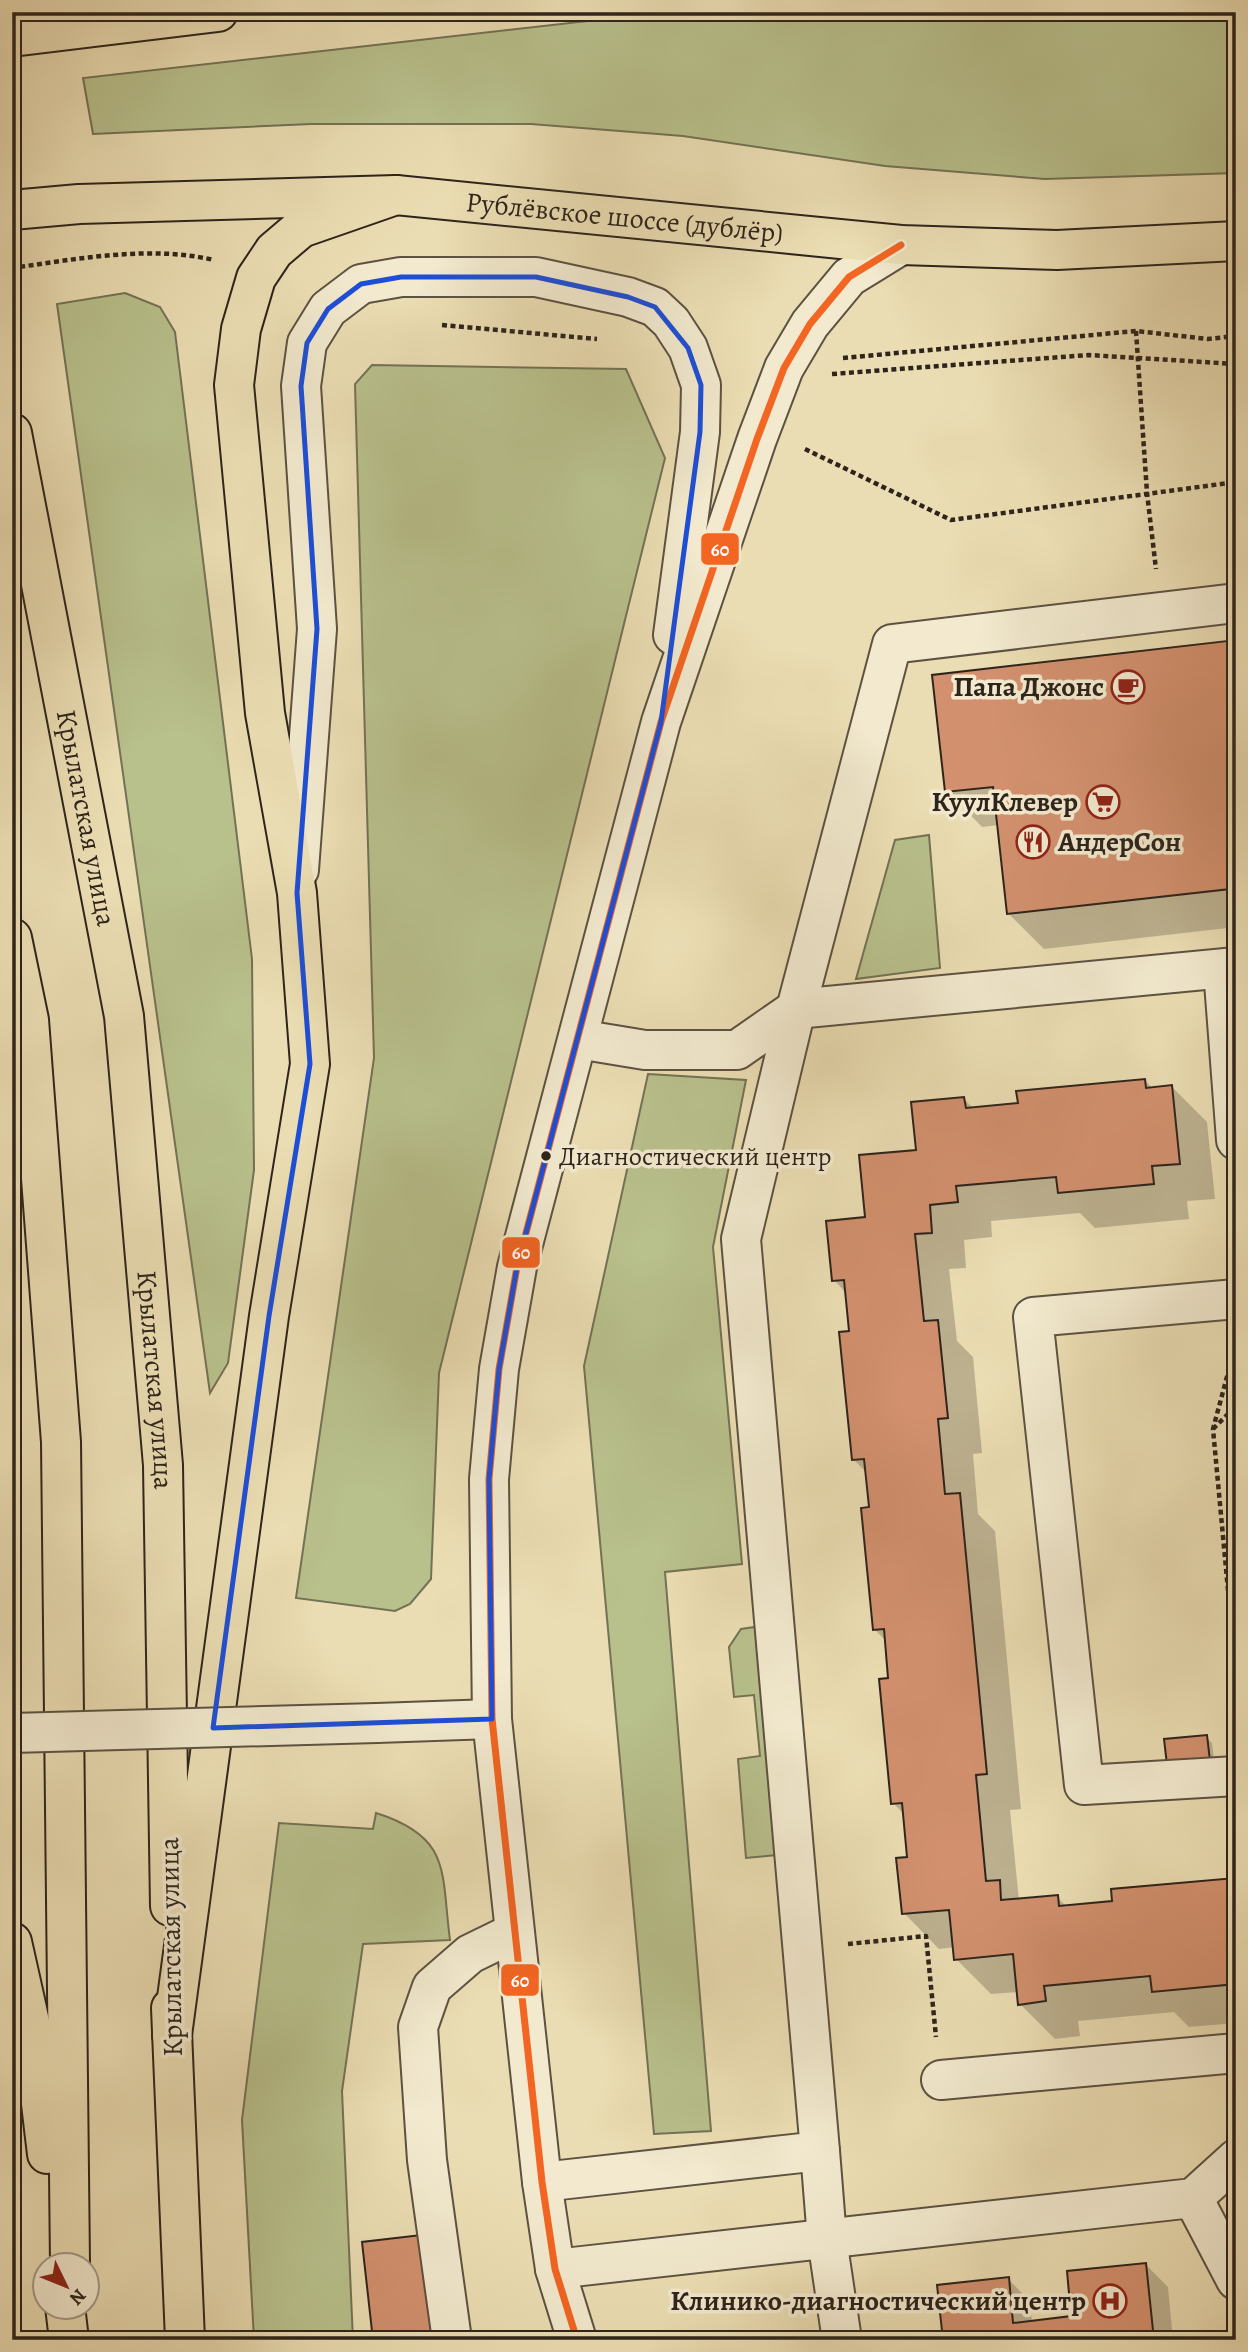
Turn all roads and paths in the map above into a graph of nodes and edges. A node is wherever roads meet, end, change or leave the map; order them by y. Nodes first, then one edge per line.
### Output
1 (218, 12) edge
2 (12, 37) edge
3 (396, 195) junction
4 (12, 210) edge
5 (1236, 241) edge
6 (901, 245) junction
7 (218, 261) dead end
8 (12, 268) edge
9 (1136, 331) dead end
10 (1138, 356) junction
11 (1236, 364) edge
12 (825, 374) dead end
13 (12, 433) edge
14 (805, 449) dead end
15 (1236, 482) edge
16 (1147, 494) junction
17 (1236, 603) edge
18 (1161, 612) junction
19 (661, 722) junction
20 (297, 893) junction
21 (12, 938) edge
22 (1229, 968) edge
23 (796, 1009) junction
24 (578, 1039) junction
25 (1236, 1140) edge
26 (1236, 1299) edge
27 (1236, 1342) edge
28 (1236, 1406) edge
29 (1213, 1429) junction
30 (1236, 1676) edge
31 (492, 1719) junction
32 (12, 1733) edge
33 (1236, 1776) edge
34 (513, 1933) junction
35 (12, 1942) edge
36 (803, 1949) junction
37 (172, 2035) junction
38 (1236, 2053) edge
39 (941, 2080) joint
40 (820, 2151) junction
41 (1236, 2159) edge
42 (542, 2182) junction
43 (1193, 2198) junction
44 (827, 2239) junction
45 (58, 2250) edge
46 (71, 2250) edge
47 (555, 2269) junction
48 (1236, 2280) edge
49 (67, 2320) edge
50 (71, 2320) edge
51 (70, 2340) edge
52 (185, 2340) edge
53 (452, 2340) edge
54 (577, 2340) edge
55 (842, 2340) edge

1 - 2 main road
3 - 4 main road, Рублёвское шоссе (дублёр)
3 - 6 main road, Рублёвское шоссе (дублёр)
3 - 20 main road
5 - 6 main road, Рублёвское шоссе (дублёр)
6 - 19 street
7 - 8 path
9 - 10 path
10 - 11 path
10 - 12 path
10 - 16 path
13 - 37 main road, Крылатская улица
14 - 16 path
15 - 16 path
16 - 18 path
17 - 18 street
18 - 23 street
19 - 20 street
19 - 24 street
20 - 37 main road
21 - 46 main road
22 - 23 street
22 - 25 street
23 - 24 street
23 - 36 street
24 - 31 street
26 - 33 street
27 - 29 path
28 - 29 path
29 - 30 path
31 - 32 street, bridge
31 - 34 street
34 - 42 street
34 - 53 street
35 - 45 main road
36 - 39 path
36 - 40 street
37 - 52 main road, Крылатская улица
38 - 39 street
40 - 42 street
40 - 44 street
41 - 43 street
42 - 47 street
43 - 44 street
43 - 48 street
44 - 47 street
44 - 55 street
47 - 54 street
49 - 51 main road
50 - 51 main road

